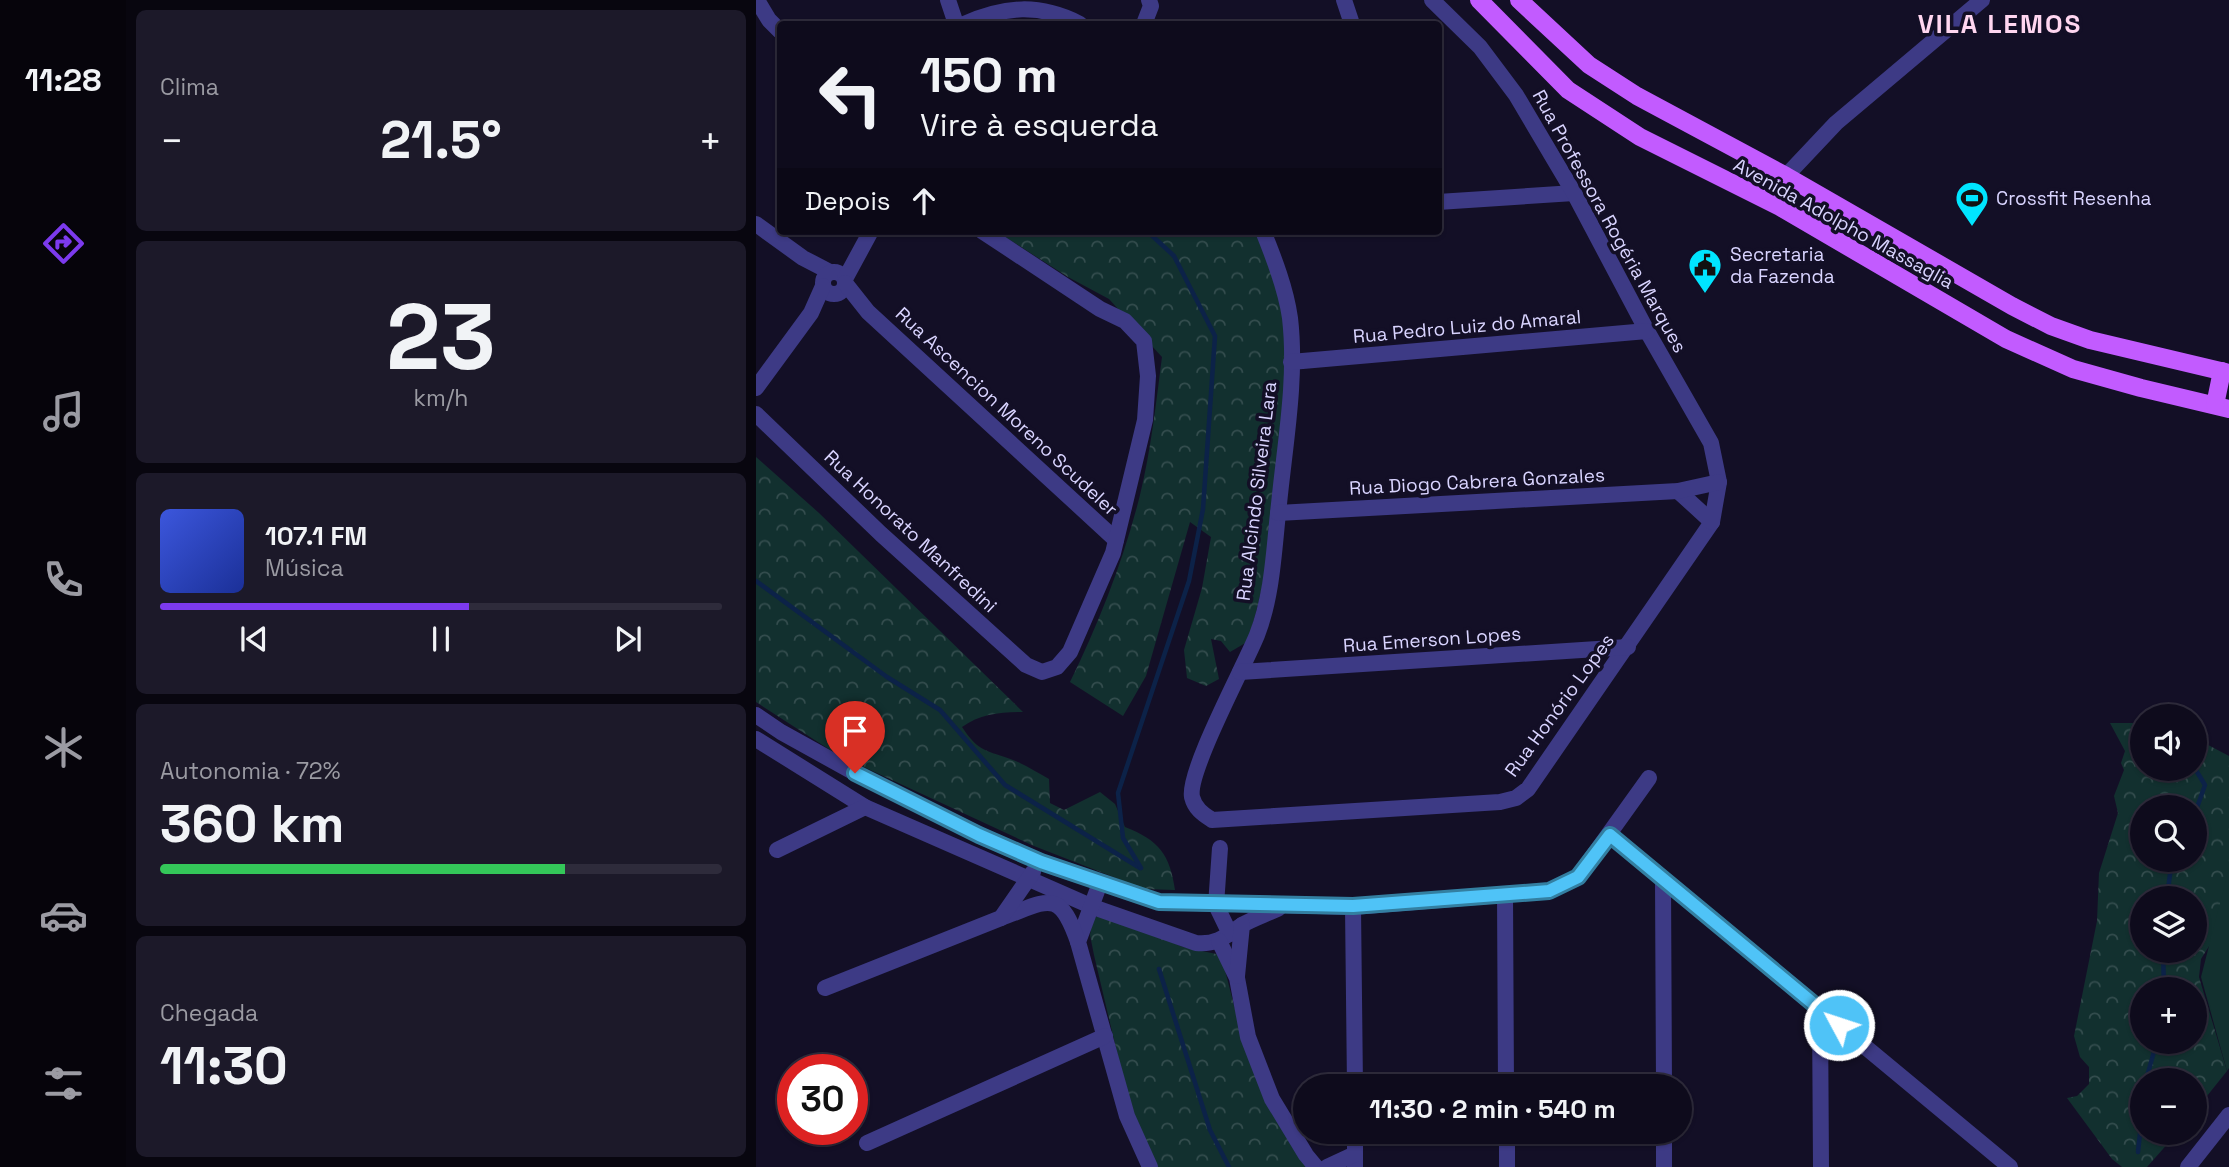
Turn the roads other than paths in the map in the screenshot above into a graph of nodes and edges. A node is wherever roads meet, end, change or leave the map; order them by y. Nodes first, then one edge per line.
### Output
1 (757, 0) edge
2 (948, 0) edge
3 (1149, 0) edge
4 (1344, 0) edge
5 (1432, 0) edge
6 (1479, 0) edge
7 (1519, 0) edge
8 (1982, 0) edge
9 (955, 21) edge
10 (971, 21) edge
11 (1074, 21) edge
12 (1145, 21) edge
13 (1351, 21) edge
14 (777, 28) edge
15 (1786, 176) junction
16 (1574, 193) junction
17 (1442, 202) edge
18 (1780, 207) junction
19 (756, 224) edge
20 (988, 235) edge
21 (1265, 235) edge
22 (867, 236) edge
23 (834, 282) junction
24 (1647, 331) junction
25 (1290, 362) junction
26 (2225, 372) edge
27 (756, 388) edge
28 (2222, 407) edge
29 (756, 414) edge
30 (1719, 482) junction
31 (1678, 491) junction
32 (1278, 513) junction
33 (1712, 522) junction
34 (1116, 540) junction
35 (1628, 647) junction
36 (1240, 672) junction
37 (756, 715) edge
38 (756, 739) edge
39 (1649, 778) dead end
40 (865, 807) junction
41 (1212, 820) joint
42 (1610, 835) junction
43 (1220, 848) dead end
44 (777, 849) dead end
45 (1041, 862) junction
46 (1028, 879) junction
47 (1663, 880) junction
48 (1100, 883) junction
49 (1505, 894) junction
50 (1216, 905) junction
51 (1285, 906) junction
52 (1353, 906) junction
53 (1093, 907) junction
54 (1001, 918) junction
55 (1231, 934) junction
56 (1078, 942) junction
57 (1237, 978) junction
58 (825, 988) dead end
59 (1819, 1009) junction
60 (1105, 1036) junction
61 (1355, 1074) edge
62 (1506, 1074) edge
63 (1664, 1074) edge
64 (2229, 1115) edge
65 (2225, 1135) edge
66 (868, 1143) edge
67 (1507, 1144) edge
68 (1664, 1144) edge
69 (1355, 1160) edge
70 (1991, 1160) edge
71 (1150, 1167) edge
72 (1316, 1167) edge
73 (1327, 1167) edge
74 (1507, 1167) edge
75 (1664, 1167) edge
76 (1821, 1167) edge
77 (2010, 1167) edge
78 (2189, 1167) edge

1 - 14 street
2 - 9 street
3 - 12 street
4 - 13 street
5 - 16 street, Rua Professora Rogéria Marques
6 - 18 main road, Avenida Adolpho Massaglia
7 - 15 main road, Avenida Adolpho Massaglia
8 - 15 street
10 - 11 street
15 - 18 street
15 - 26 main road, Avenida Adolpho Massaglia
16 - 17 street
16 - 24 street, Rua Professora Rogéria Marques
18 - 28 main road, Avenida Adolpho Massaglia
19 - 23 street
20 - 34 street
21 - 25 street, Rua Alcindo Silveira Lara
22 - 23 street
23 - 27 street
23 - 34 street, Rua Ascencion Moreno Scudeler
24 - 25 street, Rua Pedro Luiz do Amaral
24 - 30 street, Rua Professora Rogéria Marques
25 - 32 street, Rua Alcindo Silveira Lara
26 - 28 main road
29 - 34 street, Rua Honorato Manfredini
30 - 31 street, Rua Diogo Cabrera Gonzales
30 - 33 street, Rua Honório Lopes
31 - 32 street, Rua Diogo Cabrera Gonzales
31 - 33 street
32 - 36 street, Rua Alcindo Silveira Lara
33 - 35 street, Rua Honório Lopes
35 - 36 street, Rua Emerson Lopes
35 - 41 street, Rua Honório Lopes
36 - 41 street, Rua Alcindo Silveira Lara
37 - 45 street
38 - 40 street
39 - 42 street
40 - 44 street
40 - 46 street
42 - 47 street
42 - 49 street
43 - 50 street
45 - 46 street
45 - 48 street
46 - 53 street
46 - 54 street
47 - 59 street
47 - 63 street
48 - 50 street
48 - 53 street
49 - 52 street
49 - 62 street
50 - 51 street
50 - 55 street
51 - 52 street
51 - 55 street
52 - 61 street
53 - 55 street
53 - 56 street
54 - 56 street
54 - 58 street
55 - 57 street
55 - 57 street
56 - 60 street
57 - 72 street
59 - 70 street
59 - 76 street
60 - 66 street
60 - 71 street
64 - 78 street
65 - 78 street
67 - 74 street
68 - 75 street
69 - 73 street
70 - 77 street

